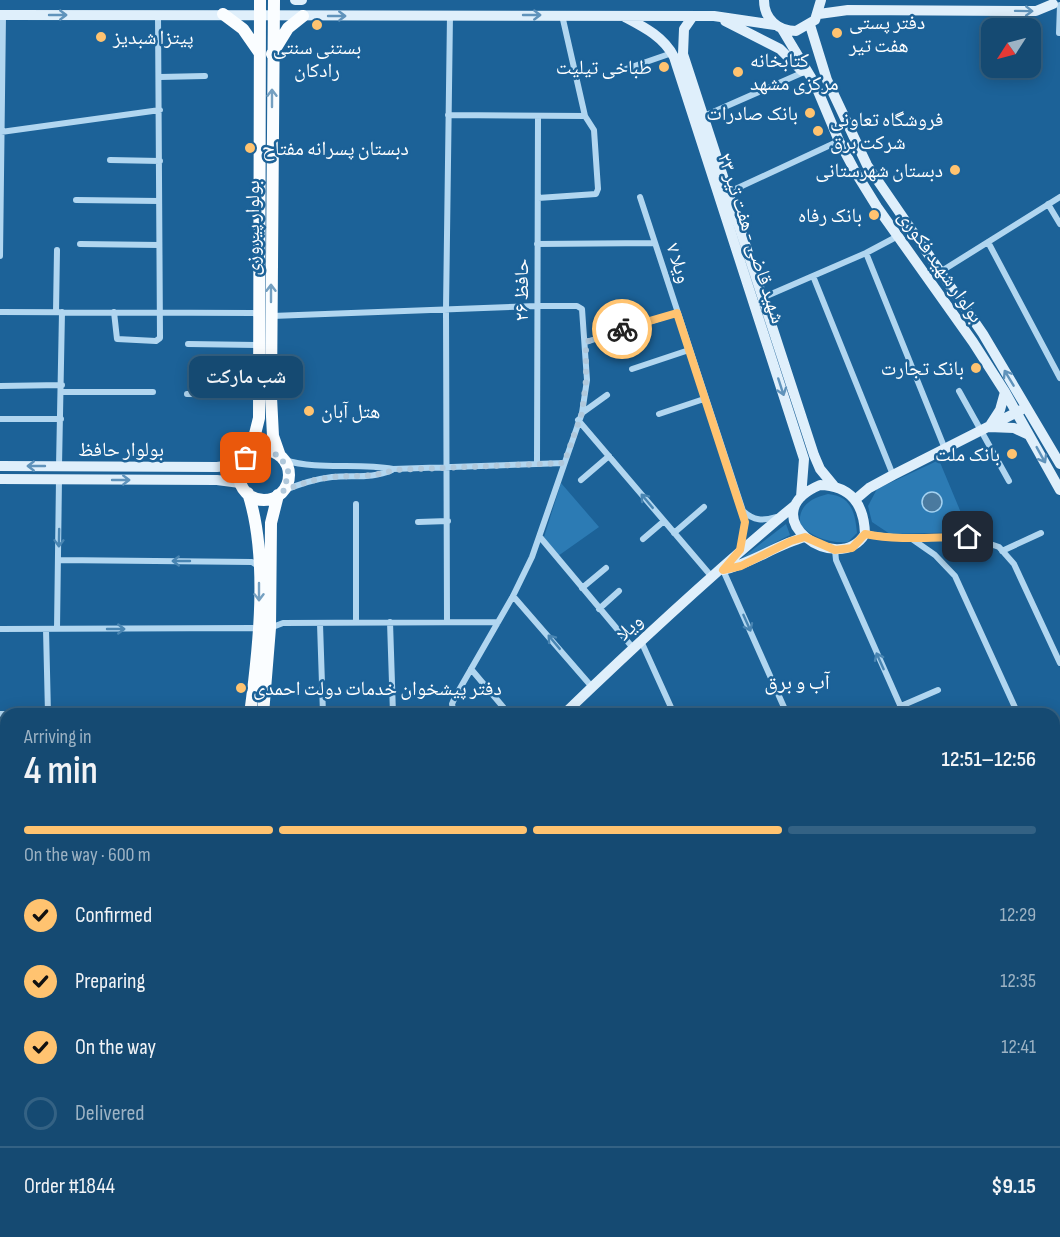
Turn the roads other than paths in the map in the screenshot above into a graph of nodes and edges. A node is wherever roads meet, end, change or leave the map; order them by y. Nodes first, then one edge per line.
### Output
1 (260, 0) edge
2 (274, 0) edge
3 (764, 0) edge
4 (821, 0) edge
5 (1041, 0) edge
6 (1056, 3) edge
7 (943, 5) edge
8 (223, 14) junction
9 (450, 14) junction
10 (819, 14) junction
11 (1, 15) edge
12 (158, 15) junction
13 (260, 15) junction
14 (562, 15) junction
15 (622, 15) junction
16 (273, 16) junction
17 (303, 16) junction
18 (693, 16) junction
19 (714, 16) junction
20 (810, 25) junction
21 (778, 27) junction
22 (1059, 33) edge
23 (682, 43) junction
24 (671, 50) junction
25 (265, 54) junction
26 (620, 71) dead end
27 (804, 72) junction
28 (205, 76) dead end
29 (160, 77) junction
30 (815, 84) junction
31 (160, 110) junction
32 (448, 115) junction
33 (538, 116) junction
34 (585, 116) junction
35 (704, 116) junction
36 (1, 132) edge
37 (839, 141) junction
38 (0, 153) edge
39 (110, 160) dead end
40 (160, 161) junction
41 (729, 192) junction
42 (640, 197) dead end
43 (1060, 197) edge
44 (538, 198) junction
45 (76, 200) dead end
46 (159, 201) junction
47 (1048, 204) junction
48 (1060, 224) edge
49 (898, 236) junction
50 (988, 242) junction
51 (655, 243) junction
52 (80, 244) dead end
53 (537, 244) junction
54 (159, 245) junction
55 (57, 250) dead end
56 (866, 253) junction
57 (0, 256) edge
58 (940, 272) junction
59 (813, 276) junction
60 (758, 300) junction
61 (537, 306) junction
62 (446, 309) junction
63 (0, 312) edge
64 (59, 312) junction
65 (114, 312) junction
66 (160, 312) junction
67 (677, 313) junction
68 (265, 316) junction
69 (586, 342) junction
70 (188, 345) dead end
71 (259, 345) junction
72 (689, 350) junction
73 (632, 369) dead end
74 (1060, 378) edge
75 (0, 386) edge
76 (62, 388) junction
77 (959, 391) dead end
78 (153, 392) dead end
79 (1005, 392) junction
80 (187, 394) dead end
81 (607, 395) dead end
82 (259, 396) junction
83 (704, 399) junction
84 (1022, 410) junction
85 (582, 413) junction
86 (659, 414) dead end
87 (0, 419) edge
88 (61, 419) junction
89 (578, 420) junction
90 (985, 429) junction
91 (1030, 435) junction
92 (945, 450) junction
93 (609, 456) junction
94 (282, 458) junction
95 (246, 459) junction
96 (564, 463) junction
97 (537, 464) junction
98 (1060, 464) edge
99 (0, 466) edge
100 (59, 466) junction
101 (448, 467) junction
102 (393, 470) junction
103 (893, 475) junction
104 (0, 479) edge
105 (59, 479) junction
106 (581, 480) dead end
107 (1009, 481) dead end
108 (834, 486) junction
109 (244, 488) junction
110 (1060, 490) edge
111 (280, 493) junction
112 (801, 497) junction
113 (856, 499) junction
114 (356, 504) dead end
115 (794, 506) junction
116 (704, 507) dead end
117 (743, 511) junction
118 (783, 516) junction
119 (448, 521) junction
120 (664, 521) junction
121 (418, 522) dead end
122 (674, 533) junction
123 (1041, 533) dead end
124 (865, 534) junction
125 (540, 537) junction
126 (805, 537) junction
127 (643, 539) dead end
128 (912, 539) junction
129 (740, 550) junction
130 (835, 550) junction
131 (1002, 551) junction
132 (58, 560) junction
133 (258, 567) junction
134 (606, 568) dead end
135 (723, 570) junction
136 (712, 577) junction
137 (582, 588) junction
138 (620, 591) dead end
139 (513, 596) junction
140 (599, 609) junction
141 (447, 621) junction
142 (356, 622) junction
143 (390, 622) junction
144 (498, 622) junction
145 (320, 624) junction
146 (0, 629) edge
147 (46, 629) junction
148 (57, 629) junction
149 (264, 629) junction
150 (637, 644) junction
151 (1060, 663) edge
152 (471, 669) junction
153 (592, 687) junction
154 (938, 690) dead end
155 (901, 706) joint
156 (48, 708) edge
157 (251, 708) edge
158 (262, 708) edge
159 (323, 708) edge
160 (393, 708) edge
161 (453, 708) edge
162 (504, 708) edge
163 (570, 708) edge
164 (671, 708) edge
165 (785, 708) edge
166 (1015, 708) edge

1 - 13 main road, بولوار پیروزی
2 - 16 main road, بولوار پیروزی
3 - 21 street, بولوار شهید فکوری
4 - 10 street
5 - 6 street
7 -> 6 street
6 - 22 street
7 - 10 street
8 - 12 street
8 - 13 street
8 - 25 main road
9 -> 14 street
17 -> 9 street
9 - 32 street
10 - 20 street
11 -> 12 street
11 - 36 street
12 - 29 street
13 - 16 street
13 - 25 main road, بولوار پیروزی
14 - 15 street
14 - 34 street
15 - 18 street
15 - 24 street
16 - 17 street
16 - 25 main road, بولوار پیروزی
17 - 25 main road
18 - 19 street
18 - 23 street
19 - 21 street
19 - 27 street
20 - 21 street
20 - 58 street, بولوار شهید فکوری
21 - 30 street, بولوار شهید فکوری
23 - 24 street
23 - 35 street, شهید قاضی - هفت تیر ۲۳
24 - 26 street
24 - 60 street, شهید قاضی - هفت تیر ۲۳
25 - 68 main road, بولوار پیروزی
27 - 30 street
27 - 35 street
28 - 29 street
29 - 31 street
30 - 37 street, بولوار شهید فکوری
31 - 36 street
31 - 40 street
32 - 33 street
32 - 62 street
33 - 34 street
33 - 44 street, حافظ ۲۶
34 - 44 street
35 - 41 street, شهید قاضی - هفت تیر ۲۳
36 - 38 street
37 - 41 street
37 - 49 street, بولوار شهید فکوری
38 - 57 street
39 - 40 street
40 - 46 street
41 - 60 street, شهید قاضی - هفت تیر ۲۳
42 - 51 street, ویلا ۷
43 - 47 street
44 - 53 street, حافظ ۲۶
45 - 46 street
46 - 54 street
47 - 48 street
47 - 50 street
49 - 56 street
49 - 79 street, بولوار شهید فکوری
50 - 58 street
50 - 74 street
51 - 53 street
51 - 67 street, ویلا ۷
52 - 54 street
53 - 61 street, حافظ ۲۶
54 - 66 street
55 - 64 street
56 - 59 street
56 - 92 street
84 -> 58 street, بولوار شهید فکوری
59 - 60 street
59 - 103 street
60 - 108 street, شهید قاضی - هفت تیر ۲۳
60 -> 112 street, شهید قاضی - هفت تیر ۲۳
61 - 62 street
61 - 69 street
61 - 97 street, حافظ ۲۶
62 - 68 street
62 - 101 street
63 - 64 street
64 - 65 street
64 - 76 street
65 - 66 street
65 - 66 street
66 - 68 street
67 - 69 street
67 - 72 street, ویلا ۷
68 - 71 main road, بولوار پیروزی
68 - 94 main road, بولوار پیروزی
69 - 85 street
70 - 71 street
71 - 82 main road, بولوار پیروزی
72 - 73 street
72 - 83 street, ویلا ۷
75 - 76 street
76 - 78 street
76 - 88 street
77 - 90 street
79 - 84 street, بولوار شهید فکوری
79 - 90 street
80 - 82 street
81 - 85 street
82 - 95 main road, بولوار پیروزی
83 - 86 street
83 - 117 street, ویلا ۷
84 - 90 street
84 - 91 street, بولوار شهید فکوری
84 - 98 street, بولوار شهید فکوری
85 - 89 street
87 - 88 street
88 - 100 street
89 - 93 street
89 - 96 street
90 - 91 street
90 - 92 street
90 - 107 street
91 -> 110 street, بولوار شهید فکوری
92 - 103 street
93 - 106 street
120 -> 93 street
94 - 95 main road
94 - 102 street
94 - 111 main road
95 - 100 street, بولوار حافظ
95 - 109 main road
96 - 97 street
96 - 125 street
97 - 101 street
100 -> 99 street, بولوار حافظ
101 - 102 street
101 - 119 street
102 - 111 street
103 - 113 street
104 - 105 street, بولوار حافظ
105 -> 109 street, بولوار حافظ
105 -> 132 street
108 - 112 street
108 - 113 street
109 - 111 main road
109 - 133 main road
111 - 149 main road
112 - 115 street
113 - 124 street
114 - 142 street
115 - 118 street, ویلا
115 - 126 street
116 - 122 street
117 - 118 street
117 - 129 street
118 - 129 street, ویلا
119 - 121 street
119 - 141 street
120 - 122 street
120 - 127 street
122 - 136 street
123 - 131 street
124 - 128 street
124 - 130 street
125 - 137 street
125 - 139 street
126 - 130 street
126 - 135 street, ویلا
128 - 131 street
128 - 166 street
129 - 135 street, ویلا
155 -> 130 street
131 - 151 street
133 -> 132 street
132 - 148 street
133 -> 149 main road
134 - 137 street
135 - 136 street, ویلا
135 -> 165 street
136 - 150 street, ویلا
137 - 140 street
138 - 140 street
139 - 144 street
153 -> 139 street
140 - 150 street
141 - 143 street
141 - 144 street
142 - 143 street
142 - 145 street
143 - 160 street
144 - 152 street
145 - 149 street
145 - 159 street
146 - 147 street
147 - 148 street
147 - 156 street
148 -> 149 street
149 - 157 main road
149 - 158 main road
150 - 153 street, ویلا
150 - 164 street
152 - 161 street
152 - 162 street
153 - 163 street, ویلا
154 - 155 street

